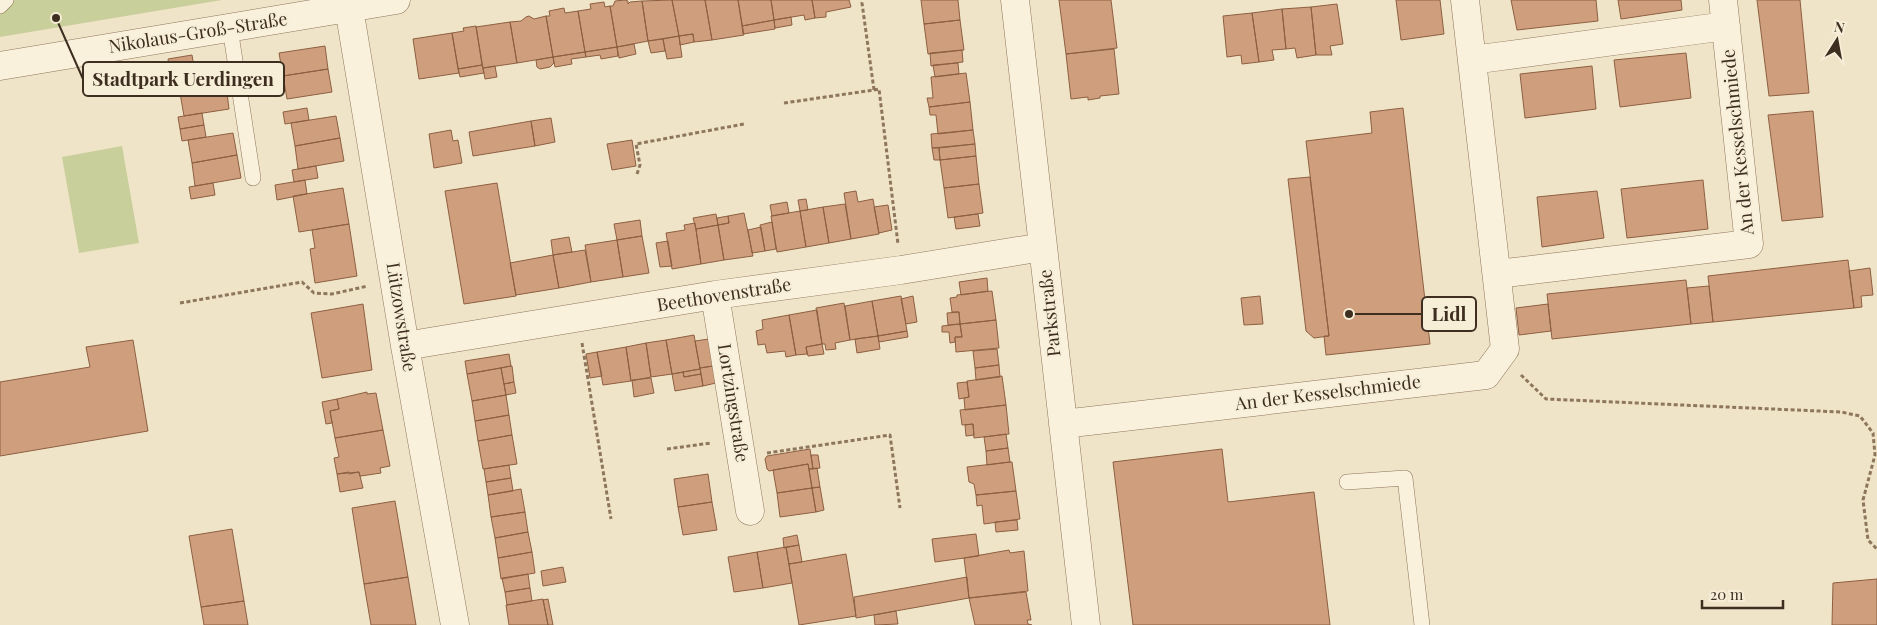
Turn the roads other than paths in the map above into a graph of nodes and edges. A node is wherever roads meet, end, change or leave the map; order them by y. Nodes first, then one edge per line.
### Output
1 (6, 0) edge
2 (396, 0) edge
3 (1015, 0) edge
4 (1465, 0) edge
5 (0, 6) edge
6 (349, 8) junction
7 (1725, 13) edge
8 (230, 28) junction
9 (1472, 60) junction
10 (0, 66) edge
11 (253, 178) dead end
12 (1043, 247) junction
13 (1497, 274) junction
14 (715, 295) junction
15 (405, 346) junction
16 (1063, 424) junction
17 (1346, 482) dead end
18 (750, 511) dead end
19 (455, 625) edge
20 (1086, 625) edge
21 (1422, 625) edge

1 - 5 lane
2 - 6 street, Nikolaus-Groß-Straße
3 - 12 street, Parkstraße
4 - 9 street
6 - 8 street, Nikolaus-Groß-Straße
6 - 15 street, Lützowstraße
7 - 9 street, An der Kesselschmiede
7 - 13 street, An der Kesselschmiede
8 - 10 street, Nikolaus-Groß-Straße
8 - 11 lane
9 - 13 street
12 - 14 street, Beethovenstraße
12 - 16 street, Parkstraße
13 - 16 street, An der Kesselschmiede
14 - 15 street, Beethovenstraße
14 - 18 street, Lortzingstraße
15 - 19 street, Lützowstraße
16 - 20 street, Parkstraße
17 - 21 lane

